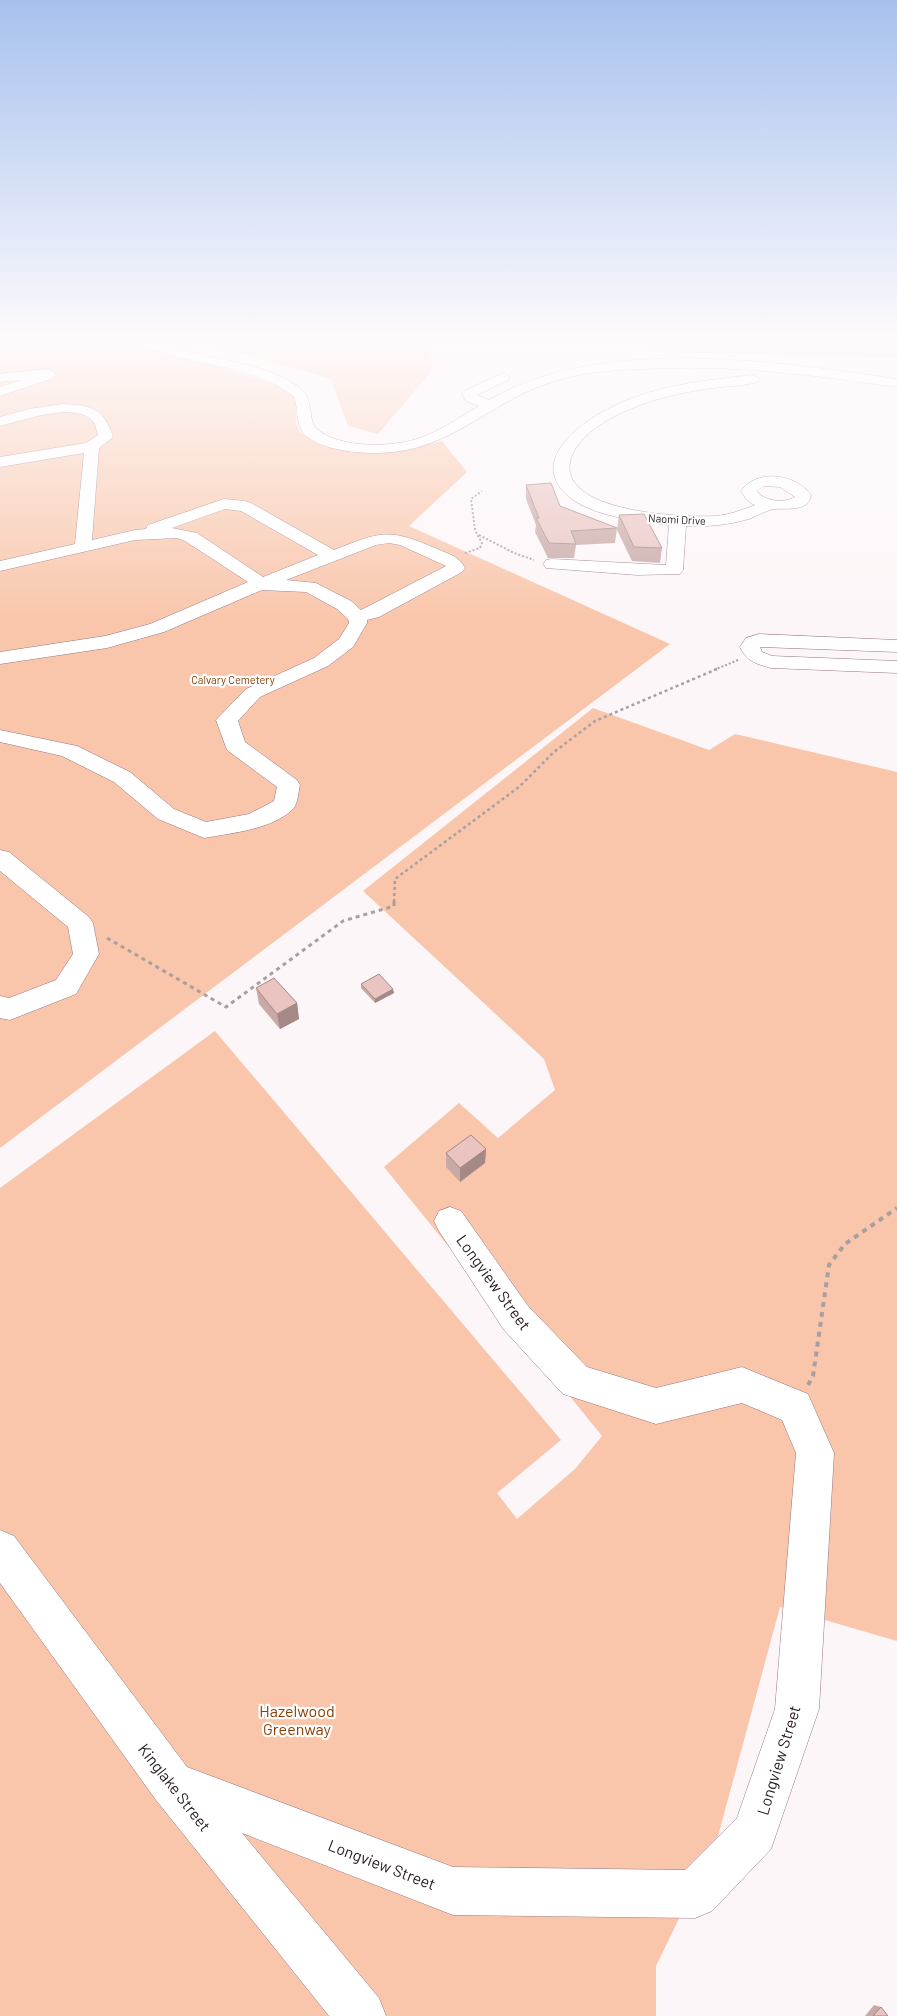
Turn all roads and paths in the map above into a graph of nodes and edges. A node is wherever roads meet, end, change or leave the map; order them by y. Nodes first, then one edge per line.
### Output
1 (106, 433) edge
2 (314, 433) edge
3 (442, 433) edge
4 (582, 433) edge
5 (92, 446) junction
6 (0, 462) edge
7 (482, 492) dead end
8 (769, 504) dead end
9 (678, 521) junction
10 (478, 534) junction
11 (135, 536) junction
12 (83, 547) junction
13 (332, 556) junction
14 (453, 562) junction
15 (552, 564) joint
16 (0, 566) edge
17 (304, 568) junction
18 (260, 584) junction
19 (310, 587) junction
20 (357, 617) junction
21 (897, 646) edge
22 (753, 654) junction
23 (0, 658) edge
24 (897, 667) edge
25 (0, 736) edge
26 (0, 858) edge
27 (80, 923) junction
28 (0, 1007) edge
29 (897, 1208) edge
30 (450, 1221) dead end
31 (795, 1407) junction
32 (0, 1550) edge
33 (172, 1784) junction
34 (361, 2016) edge

1 - 5 street
2 - 3 street
4 - 9 street, Naomi Drive
5 - 6 street
5 - 12 street
7 - 10 path
8 - 9 street, Naomi Drive
9 - 15 street
10 - 14 path
10 - 15 path
11 - 12 street
11 - 13 street
11 - 18 street
12 - 16 street
13 - 14 street
13 - 17 street
14 - 20 street
17 - 18 street
17 - 19 street
18 - 19 street
18 - 23 street
19 - 20 street
20 - 25 street
21 - 22 street
22 - 24 street
22 - 27 path
26 - 27 street
27 - 28 street
29 - 31 path
30 - 31 street, Longview Street
31 - 33 street, Longview Street
32 - 33 street, Kinglake Street
33 - 34 street, Kinglake Street

